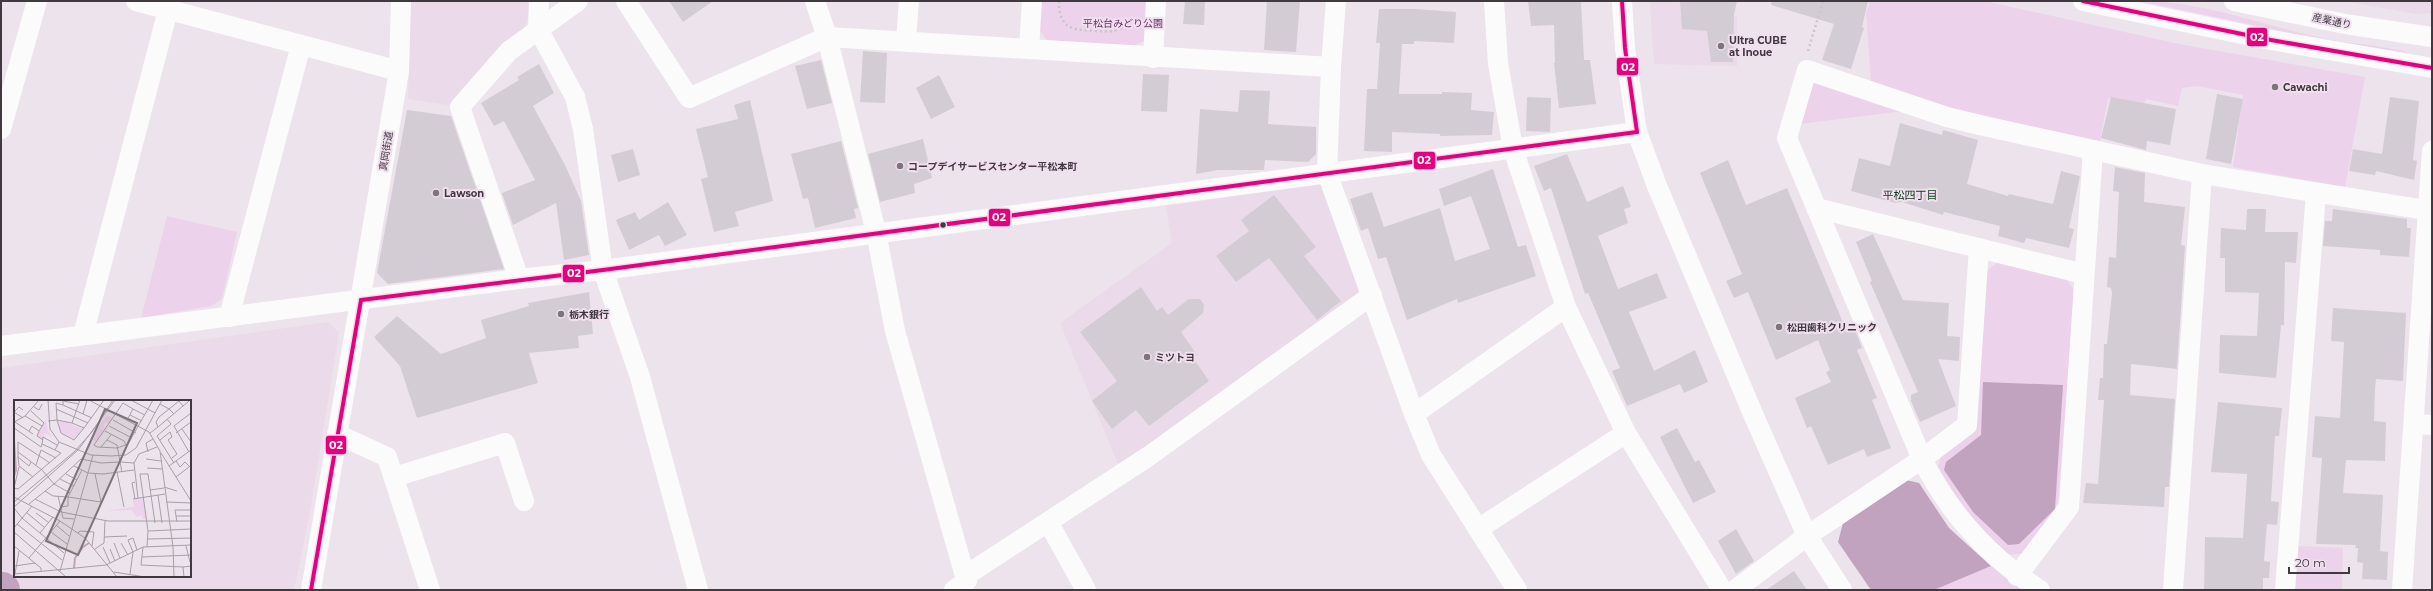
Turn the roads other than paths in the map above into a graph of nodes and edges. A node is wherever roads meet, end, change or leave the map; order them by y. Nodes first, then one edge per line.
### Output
1 (37, 1) edge
2 (136, 1) edge
3 (401, 1) edge
4 (539, 1) edge
5 (578, 1) edge
6 (626, 1) edge
7 (815, 1) edge
8 (909, 1) edge
9 (1032, 1) edge
10 (1336, 1) edge
11 (1494, 1) edge
12 (1622, 1) edge
13 (2083, 1) edge
14 (2234, 1) edge
15 (1156, 7) edge
16 (168, 10) junction
17 (538, 29) junction
18 (827, 37) junction
19 (2432, 37) edge
20 (906, 40) junction
21 (301, 45) junction
22 (1029, 48) junction
23 (1153, 58) junction
24 (1331, 67) junction
25 (2432, 68) edge
26 (399, 71) junction
27 (1, 129) edge
28 (1638, 132) junction
29 (1513, 149) junction
30 (2093, 150) junction
31 (2432, 151) edge
32 (1327, 173) junction
33 (2202, 174) junction
34 (2316, 193) junction
35 (1816, 208) junction
36 (2430, 211) edge
37 (876, 232) junction
38 (1979, 248) junction
39 (602, 270) junction
40 (2084, 274) junction
41 (519, 279) junction
42 (1372, 295) junction
43 (361, 300) junction
44 (1566, 307) junction
45 (229, 317) junction
46 (83, 335) junction
47 (1, 346) edge
48 (1414, 414) junction
49 (2423, 425) edge
50 (1626, 433) junction
51 (337, 434) junction
52 (1922, 459) junction
53 (394, 477) junction
54 (524, 501) dead end
55 (1048, 522) junction
56 (1478, 529) junction
57 (1807, 536) junction
58 (2017, 576) junction
59 (964, 584) edge
60 (311, 590) edge
61 (430, 590) edge
62 (698, 590) edge
63 (1086, 590) edge
64 (1517, 590) edge
65 (1722, 590) edge
66 (1735, 590) edge
67 (1842, 590) edge
68 (2040, 590) edge
69 (2173, 590) edge
70 (2285, 590) edge
71 (2402, 590) edge

1 - 27 street
2 - 16 street
3 - 26 street, 真岡街道
4 - 17 street
5 - 17 street
6 - 18 street
7 - 18 street
8 - 20 street
9 - 22 street
10 - 24 street
11 - 29 street
12 - 28 street
13 - 25 street
14 - 19 street, 産業通り
15 - 23 street
16 - 21 street
16 - 46 street
17 - 39 street
17 - 41 street
18 - 20 street
18 - 37 street
20 - 22 street
21 - 26 street
21 - 45 street
22 - 23 street
23 - 24 street
24 - 32 street
26 - 43 street, 真岡街道
28 - 29 street
28 - 57 street
29 - 32 street
29 - 44 street
30 - 33 street
30 - 35 street
30 - 40 street
31 - 36 street
32 - 37 street
32 - 42 street
33 - 34 street
33 - 69 street
34 - 36 street
34 - 70 street
35 - 38 street
35 - 52 street
36 - 49 street
37 - 39 street
37 - 59 street
38 - 40 street
38 - 52 street
39 - 41 street
39 - 62 street
40 - 58 street
41 - 43 street
42 - 48 street
42 - 55 street
43 - 45 street
43 - 51 street, 真岡街道
44 - 48 street
44 - 50 street
45 - 46 street
46 - 47 street
48 - 56 street
49 - 71 street
50 - 56 street
50 - 65 street
51 - 53 street
51 - 60 street, 真岡街道
52 - 57 street
52 - 58 street
53 - 54 street
53 - 61 street
55 - 59 street
55 - 63 street
56 - 64 street
57 - 66 street
57 - 67 street
58 - 68 street

